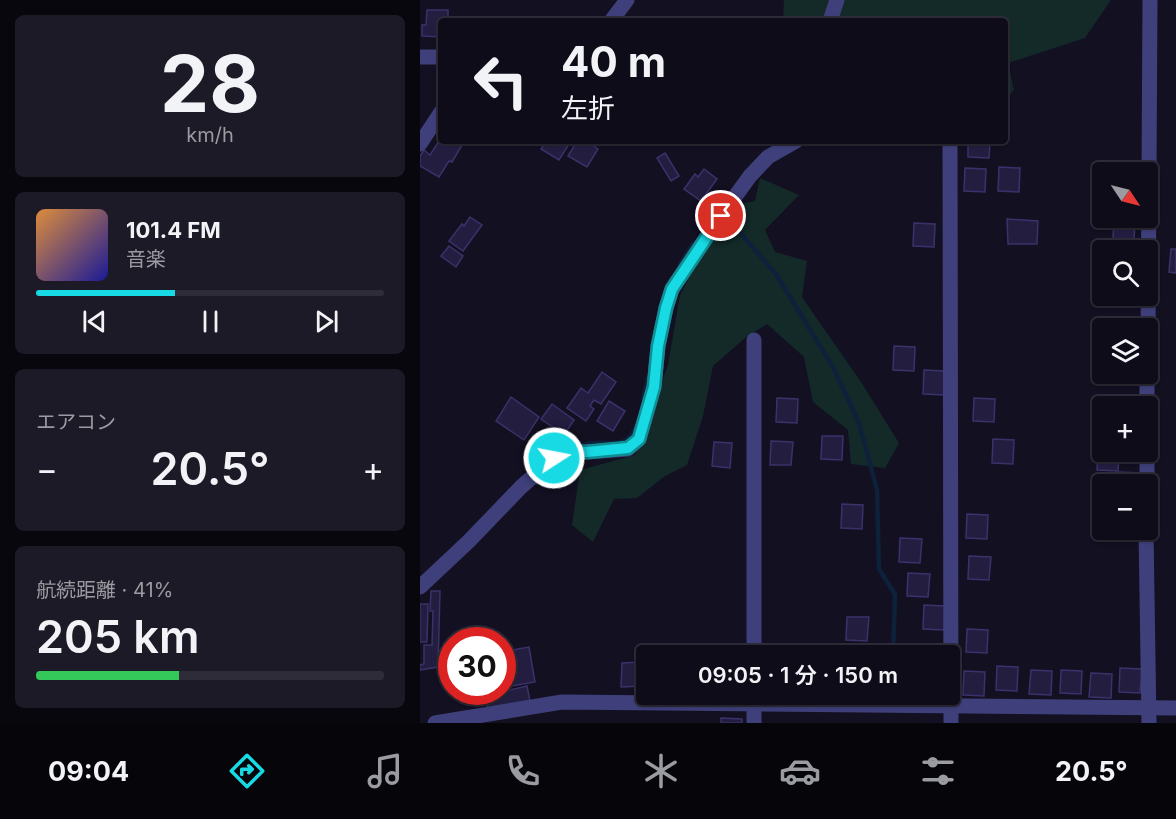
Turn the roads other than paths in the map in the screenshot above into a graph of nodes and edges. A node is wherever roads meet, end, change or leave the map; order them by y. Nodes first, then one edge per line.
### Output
1 (627, 0) edge
2 (837, 0) edge
3 (1150, 0) edge
4 (613, 18) edge
5 (831, 18) edge
6 (420, 57) edge
7 (438, 57) edge
8 (438, 117) edge
9 (420, 144) edge
10 (791, 144) edge
11 (950, 144) edge
12 (1148, 318) edge
13 (754, 340) dead end
14 (1146, 540) edge
15 (420, 587) edge
16 (754, 645) edge
17 (636, 701) edge
18 (754, 705) edge
19 (923, 705) edge
20 (951, 706) junction
21 (1176, 708) edge
22 (1149, 715) edge
23 (435, 723) edge
24 (754, 723) edge
25 (951, 723) edge

1 - 4 street
2 - 5 street
3 - 12 street
6 - 7 street
8 - 9 street
10 - 15 street
11 - 20 street
13 - 16 street
14 - 22 street
17 - 23 street
18 - 24 street
19 - 20 street
20 - 22 street
20 - 25 street
21 - 22 street

